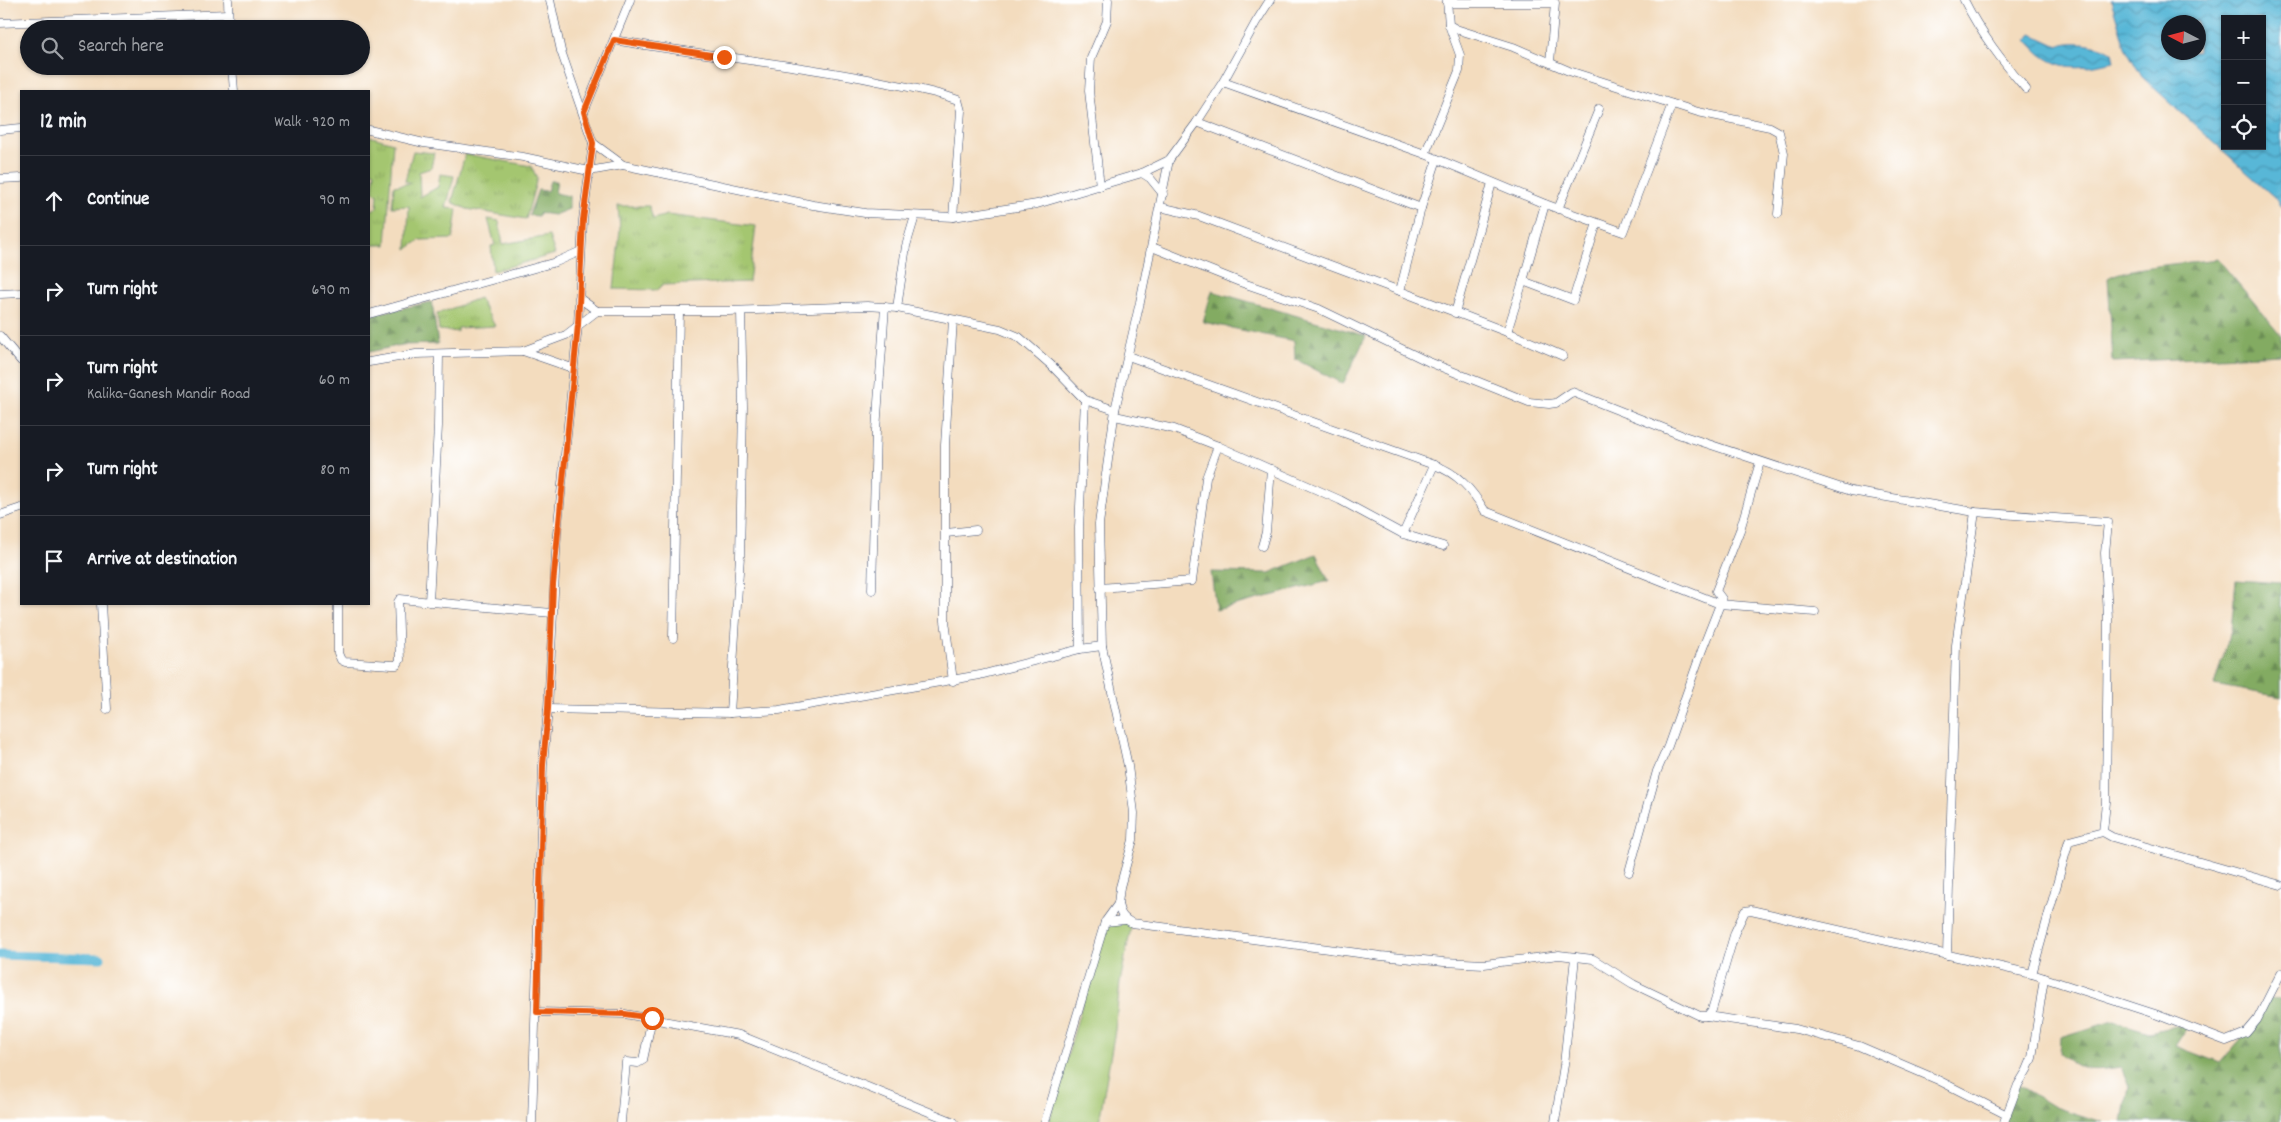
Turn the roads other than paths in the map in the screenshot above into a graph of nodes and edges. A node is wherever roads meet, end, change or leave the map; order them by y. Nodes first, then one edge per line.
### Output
1 (228, 0) edge
2 (550, 0) edge
3 (630, 0) edge
4 (1108, 0) edge
5 (1270, 0) edge
6 (1964, 0) edge
7 (1447, 2) edge
8 (228, 14) junction
9 (76, 20) edge
10 (228, 20) edge
11 (20, 22) edge
12 (0, 23) edge
13 (1449, 25) junction
14 (614, 40) junction
15 (1550, 62) junction
16 (233, 75) edge
17 (1223, 82) junction
18 (2026, 89) dead end
19 (234, 90) edge
20 (1672, 104) junction
21 (1599, 109) dead end
22 (584, 112) junction
23 (1197, 122) junction
24 (20, 128) edge
25 (0, 130) edge
26 (370, 130) edge
27 (593, 143) junction
28 (1425, 154) junction
29 (1437, 159) junction
30 (1169, 160) junction
31 (623, 165) junction
32 (589, 171) junction
33 (1142, 173) junction
34 (20, 178) edge
35 (0, 180) edge
36 (1492, 182) junction
37 (1100, 186) junction
38 (1163, 194) junction
39 (1545, 204) junction
40 (1160, 207) junction
41 (1421, 208) junction
42 (1558, 209) junction
43 (1778, 214) dead end
44 (915, 216) junction
45 (953, 217) junction
46 (1597, 222) junction
47 (1152, 247) junction
48 (581, 252) junction
49 (1523, 281) junction
50 (1400, 291) junction
51 (20, 292) edge
52 (0, 294) edge
53 (579, 298) junction
54 (885, 307) junction
55 (897, 308) junction
56 (740, 310) junction
57 (597, 311) junction
58 (679, 311) junction
59 (1455, 313) junction
60 (370, 314) edge
61 (953, 320) junction
62 (578, 325) junction
63 (1507, 332) junction
64 (0, 336) edge
65 (523, 351) junction
66 (438, 354) junction
67 (1128, 356) junction
68 (1563, 356) dead end
69 (20, 360) edge
70 (370, 362) edge
71 (572, 368) junction
72 (1085, 400) junction
73 (1115, 413) junction
74 (1218, 446) junction
75 (1760, 462) junction
76 (1434, 465) junction
77 (1271, 469) junction
78 (20, 508) edge
79 (1975, 512) junction
80 (0, 515) edge
81 (976, 530) dead end
82 (946, 533) junction
83 (1403, 534) junction
84 (1262, 546) dead end
85 (1442, 546) dead end
86 (1100, 588) junction
87 (872, 590) dead end
88 (429, 602) junction
89 (1720, 604) junction
90 (101, 605) edge
91 (338, 605) edge
92 (1815, 612) dead end
93 (552, 613) junction
94 (673, 638) dead end
95 (1102, 646) junction
96 (1080, 648) junction
97 (953, 681) junction
98 (107, 709) dead end
99 (548, 709) junction
100 (730, 713) junction
101 (2103, 832) junction
102 (1629, 872) dead end
103 (2281, 885) edge
104 (1118, 904) junction
105 (1125, 920) junction
106 (1105, 922) junction
107 (1947, 955) junction
108 (1575, 957) junction
109 (2281, 973) edge
110 (2032, 974) junction
111 (2044, 978) junction
112 (537, 1012) junction
113 (1707, 1016) junction
114 (652, 1018) junction
115 (2006, 1118) edge
116 (1046, 1121) edge
117 (532, 1122) edge
118 (621, 1122) edge
119 (954, 1122) edge
120 (1555, 1122) edge

1 - 8 street
2 - 22 street
3 - 14 street
4 - 37 street
5 - 17 street
6 - 18 street
7 - 13 street
7 - 15 street
8 - 9 street
8 - 10 street
11 - 12 street
13 - 15 street
13 - 28 street
14 - 22 street
14 - 45 street
15 - 20 street
16 - 19 street
17 - 23 street
17 - 28 street
20 - 43 street
20 - 46 street
21 - 42 street
22 - 27 street
23 - 30 street
23 - 41 street
24 - 25 street
26 - 32 street
27 - 31 street
27 - 32 street
28 - 29 street
29 - 36 street
29 - 41 street
30 - 33 street
30 - 38 street
31 - 32 street
31 - 44 street
32 - 48 street
33 - 37 street
33 - 38 street
34 - 35 street
36 - 39 street
36 - 59 street
37 - 45 street
38 - 40 street
39 - 42 street
39 - 49 street
40 - 47 street
40 - 50 street
41 - 50 street
42 - 46 street
44 - 45 street
44 - 55 street
46 - 49 street
47 - 67 street
47 - 75 street
48 - 53 street
48 - 60 street
49 - 63 street
50 - 59 street
51 - 52 street
53 - 57 street
53 - 62 street
54 - 55 street
54 - 56 street
54 - 87 street
55 - 61 street
56 - 58 street
56 - 100 street
57 - 58 street
57 - 62 street
58 - 94 street
59 - 63 street
61 - 72 street
61 - 82 street
62 - 65 street
62 - 71 street
63 - 68 street
64 - 69 street
65 - 66 street
65 - 71 street
66 - 70 street
66 - 88 street
67 - 73 street
67 - 76 street
71 - 93 street
72 - 73 street
72 - 96 street
73 - 74 street
73 - 86 street
74 - 77 street
74 - 86 street
75 - 79 street
75 - 89 street
76 - 83 street
76 - 89 street
77 - 83 street
77 - 84 street
78 - 80 street
79 - 101 street
79 - 107 street
81 - 82 street
82 - 97 street
83 - 85 street
86 - 95 street
88 - 91 street
88 - 93 street
89 - 92 street
89 - 102 street
90 - 98 street
93 - 99 street
95 - 96 street
95 - 104 street
96 - 97 street
97 - 100 street
99 - 100 street
99 - 112 street
101 - 103 street
101 - 110 street
104 - 105 street
104 - 106 street
105 - 106 street
105 - 108 street
106 - 116 street
107 - 110 street
107 - 113 street
108 - 113 street
108 - 120 street
109 - 111 street
110 - 111 street
111 - 115 street
112 - 114 street
112 - 117 street
113 - 115 street
114 - 118 street
114 - 119 street

